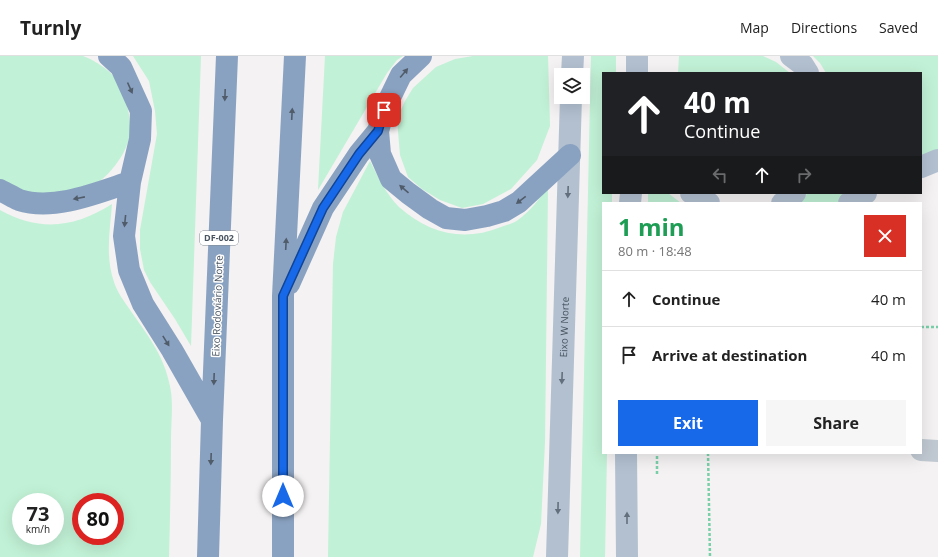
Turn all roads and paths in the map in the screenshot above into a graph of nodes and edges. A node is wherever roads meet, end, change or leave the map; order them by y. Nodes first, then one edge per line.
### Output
1 (109, 56) edge
2 (227, 56) edge
3 (295, 56) edge
4 (421, 56) edge
5 (573, 56) edge
6 (637, 56) edge
7 (791, 56) edge
8 (572, 68) edge
9 (637, 72) edge
10 (807, 72) edge
11 (571, 104) edge
12 (378, 131) junction
13 (570, 155) junction
14 (938, 160) edge
15 (922, 167) edge
16 (130, 182) junction
17 (0, 190) edge
18 (694, 194) edge
19 (794, 194) edge
20 (864, 194) edge
21 (707, 202) edge
22 (784, 202) edge
23 (851, 202) edge
24 (283, 296) junction
25 (922, 327) edge
26 (938, 327) edge
27 (212, 420) junction
28 (922, 450) edge
29 (938, 451) edge
30 (626, 454) edge
31 (708, 454) edge
32 (208, 557) edge
33 (283, 557) edge
34 (557, 557) edge
35 (627, 557) edge
36 (710, 557) edge

1 -> 16 highway
2 -> 27 highway, Eixo Rodoviário Norte / DF-002
24 -> 3 highway
12 -> 4 highway
5 - 8 main road
6 - 9 main road
7 - 10 main road
11 - 13 main road, Eixo W Norte
13 -> 12 highway
12 - 24 highway
13 -> 34 main road, Eixo W Norte
14 - 15 main road
16 -> 17 highway
16 -> 27 highway
18 - 21 main road
19 - 22 main road
20 - 23 main road
24 - 33 highway
25 - 26 path
27 -> 32 highway, Eixo Rodoviário Norte / DF-002
28 - 29 street
35 -> 30 main road
31 - 36 path

